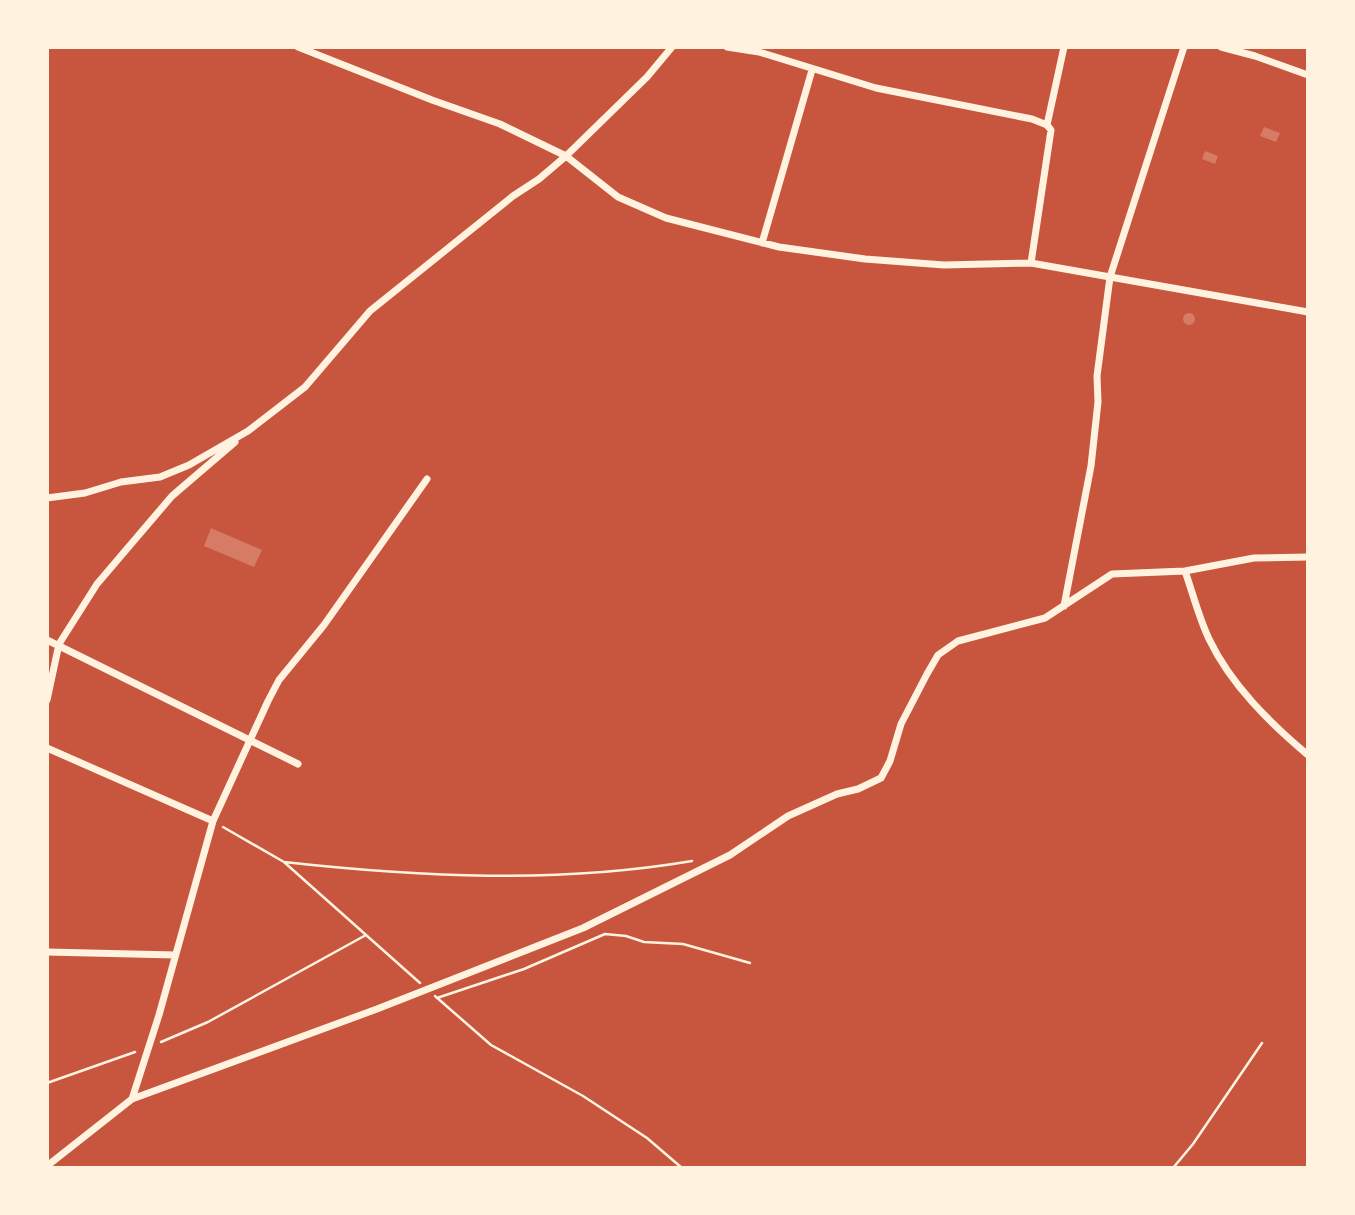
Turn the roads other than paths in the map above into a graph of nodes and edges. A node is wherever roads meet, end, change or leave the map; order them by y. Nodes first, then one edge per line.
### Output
1 (298, 47) edge
2 (672, 47) edge
3 (727, 47) edge
4 (1064, 47) edge
5 (1184, 47) edge
6 (1221, 47) edge
7 (812, 70) junction
8 (1308, 75) edge
9 (1047, 125) junction
10 (566, 156) junction
11 (762, 243) junction
12 (1031, 263) junction
13 (1110, 277) junction
14 (1308, 312) edge
15 (248, 430) junction
16 (427, 479) dead end
17 (47, 498) edge
18 (1308, 557) edge
19 (1185, 572) junction
20 (1064, 606) junction
21 (47, 640) edge
22 (59, 644) junction
23 (47, 700) edge
24 (250, 739) junction
25 (47, 748) edge
26 (1308, 755) edge
27 (298, 764) dead end
28 (213, 821) junction
29 (47, 952) edge
30 (175, 955) junction
31 (132, 1099) junction
32 (47, 1166) edge

1 - 10 street
2 - 10 street
3 - 7 street
4 - 9 street
5 - 13 street
6 - 8 street
7 - 9 street
7 - 11 street
9 - 12 street
10 - 11 street
10 - 15 street
11 - 12 street
12 - 13 street
13 - 14 street
13 - 20 street
15 - 17 street
15 - 22 street
16 - 24 street
18 - 19 street
19 - 20 street
19 - 26 street
20 - 31 street
21 - 22 street
22 - 23 street
22 - 24 street
24 - 27 street
24 - 28 street
25 - 28 street
28 - 30 street
29 - 30 street
30 - 31 street
31 - 32 street

